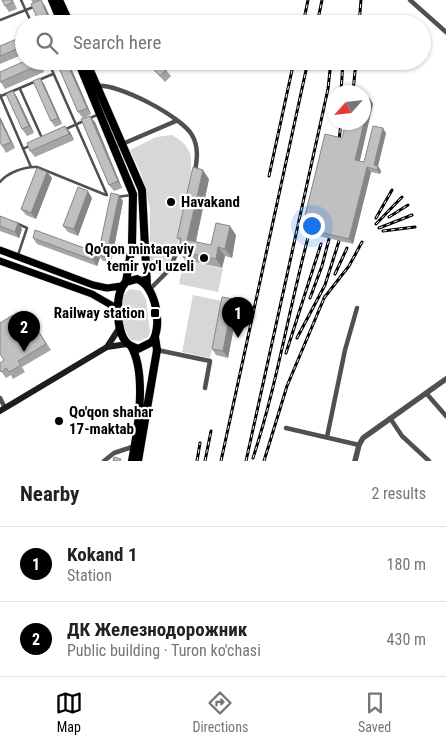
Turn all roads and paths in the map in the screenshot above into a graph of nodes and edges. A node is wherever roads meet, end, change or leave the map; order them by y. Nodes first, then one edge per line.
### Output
1 (21, 0) edge
2 (52, 0) edge
3 (59, 0) edge
4 (410, 0) edge
5 (41, 3) edge
6 (26, 10) junction
7 (28, 15) edge
8 (58, 15) edge
9 (66, 15) edge
10 (427, 15) edge
11 (431, 19) edge
12 (0, 20) edge
13 (446, 32) edge
14 (51, 70) edge
15 (82, 70) edge
16 (90, 70) edge
17 (53, 74) junction
18 (97, 86) junction
19 (20, 88) junction
20 (0, 96) edge
21 (1, 102) edge
22 (101, 114) junction
23 (176, 121) junction
24 (76, 125) junction
25 (60, 132) edge
26 (48, 138) edge
27 (43, 140) junction
28 (119, 146) junction
29 (23, 148) junction
30 (31, 167) junction
31 (193, 181) edge
32 (0, 182) edge
33 (133, 194) junction
34 (107, 195) junction
35 (9, 220) edge
36 (181, 237) edge
37 (0, 250) edge
38 (17, 256) junction
39 (0, 261) edge
40 (124, 284) junction
41 (149, 287) junction
42 (357, 308) dead end
43 (118, 312) junction
44 (120, 327) junction
45 (155, 337) junction
46 (129, 345) junction
47 (108, 347) junction
48 (156, 350) junction
49 (446, 380) edge
50 (205, 388) dead end
51 (426, 393) junction
52 (0, 398) edge
53 (3, 410) edge
54 (446, 416) edge
55 (390, 418) junction
56 (286, 428) dead end
57 (326, 437) junction
58 (359, 445) junction
59 (135, 446) junction
60 (104, 461) edge
61 (132, 461) edge
62 (138, 461) edge
63 (355, 461) edge
64 (429, 461) edge

1 - 6 lane
2 - 8 highway
3 - 9 highway
4 - 10 street
5 - 6 lane
6 - 7 lane
6 - 12 lane
11 - 13 street
14 - 17 lane
15 - 22 highway
16 - 18 highway
17 - 19 lane
17 - 24 lane
18 - 23 street
18 - 28 highway
19 - 20 lane
19 - 27 lane
20 - 21 lane
21 - 29 lane
22 - 24 lane
22 - 28 highway
23 - 28 street
23 - 31 street
24 - 25 lane
24 - 34 lane
26 - 27 lane
27 - 29 lane
28 - 33 highway
28 - 41 highway
29 - 30 lane
30 - 32 lane
30 - 34 lane
33 - 34 lane
33 - 40 highway
35 - 38 lane
36 - 41 street
37 - 38 main road
38 - 40 main road
39 - 43 main road
40 - 41 highway
40 - 43 highway
41 - 45 highway
42 - 57 street
43 - 44 highway
44 - 46 highway
44 - 47 main road
45 - 46 highway
45 - 48 highway
46 - 47 main road
46 - 59 highway
47 - 53 main road
48 - 50 street
48 - 62 highway
49 - 51 street
51 - 54 street
51 - 55 street
52 - 53 street
55 - 58 street
55 - 64 street
56 - 57 street
57 - 58 street
58 - 63 street
59 - 60 street
59 - 61 highway

